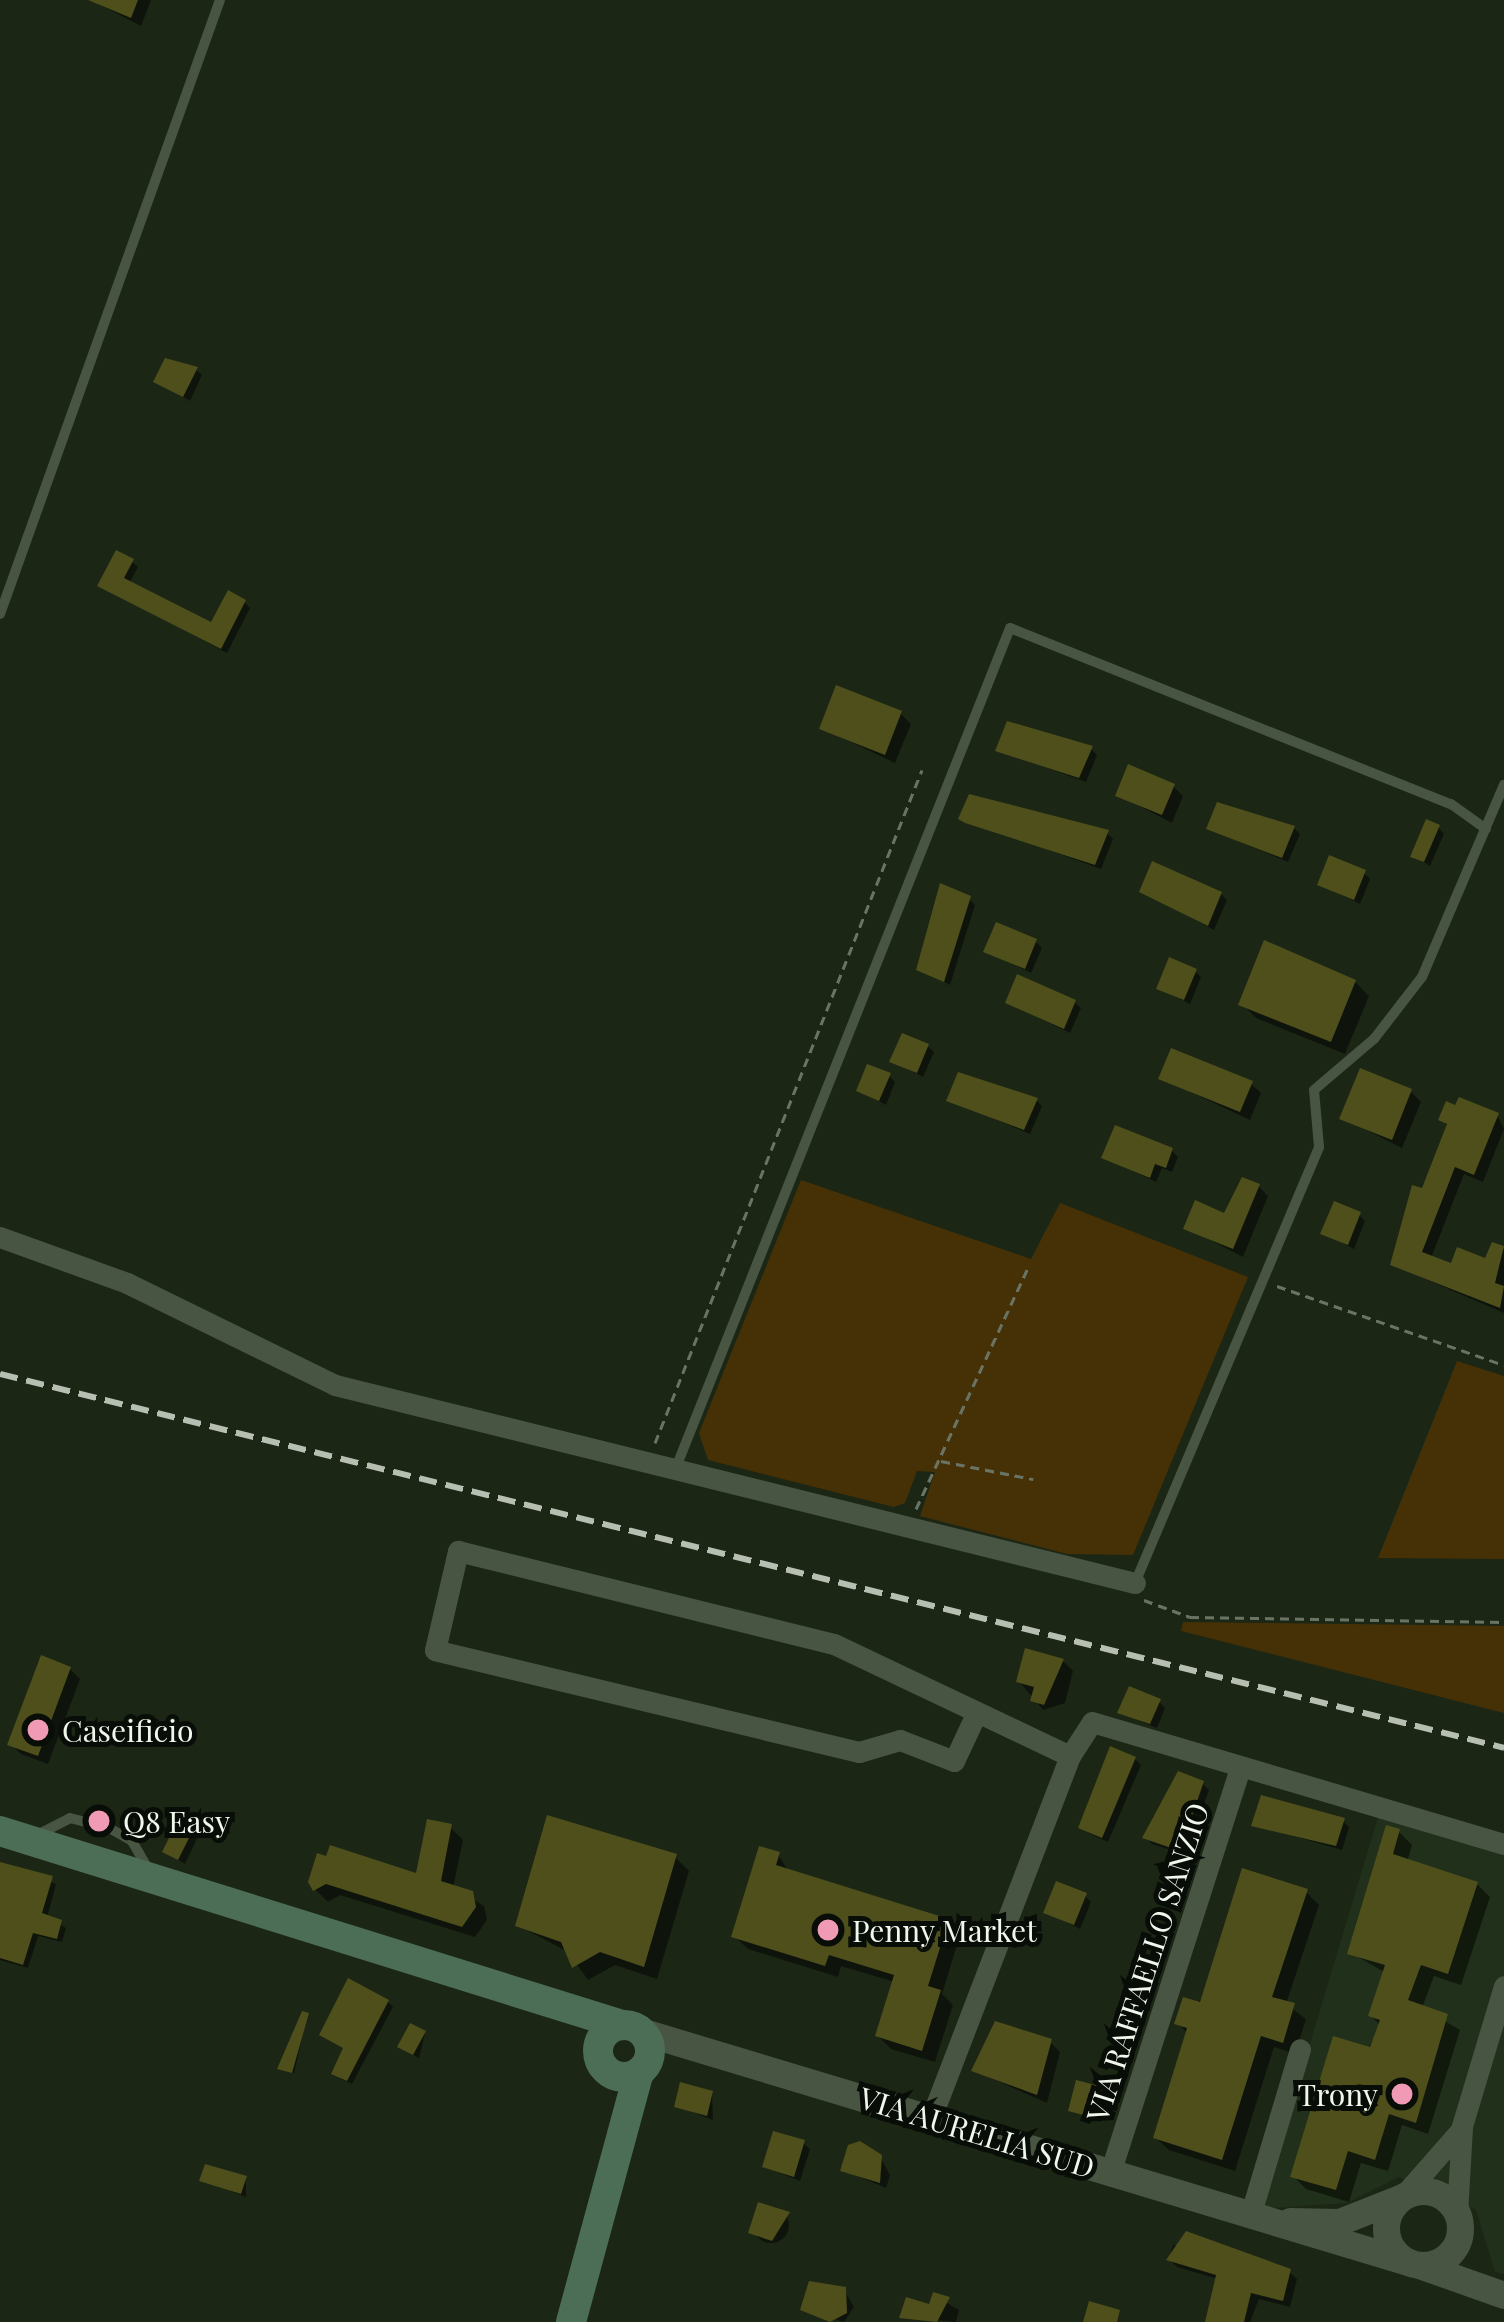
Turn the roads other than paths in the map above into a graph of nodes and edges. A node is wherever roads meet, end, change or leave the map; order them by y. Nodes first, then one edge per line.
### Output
1 (220, 0) edge
2 (0, 614) edge
3 (1504, 785) edge
4 (1486, 830) junction
5 (0, 1237) edge
6 (675, 1470) junction
7 (1135, 1582) joint
8 (976, 1714) junction
9 (1070, 1756) junction
10 (1240, 1769) junction
11 (14, 1835) edge
12 (1504, 1844) edge
13 (486, 1979) junction
14 (1504, 1986) edge
15 (631, 2028) junction
16 (706, 2048) junction
17 (1300, 2049) dead end
18 (602, 2060) junction
19 (642, 2068) junction
20 (931, 2118) junction
21 (1462, 2126) junction
22 (621, 2155) junction
23 (1110, 2173) junction
24 (1403, 2196) junction
25 (1250, 2216) junction
26 (1458, 2223) junction
27 (1414, 2264) junction
28 (1504, 2292) edge
29 (571, 2322) edge

1 - 2 lane
3 - 4 lane
4 - 6 lane
4 - 7 lane
5 - 6 street
6 - 7 street
8 - 8 street
8 - 9 street
9 - 10 street
9 - 20 street
10 - 12 street
10 - 23 street, VIA RAFFAELLO SANZIO
11 - 13 main road, VIA AURELIA SUD
13 - 15 main road, VIA AURELIA SUD
13 - 18 main road, VIA AURELIA SUD
14 - 21 street
15 - 16 street, VIA AURELIA SUD
15 - 18 main road
15 - 19 main road
16 - 19 street, VIA AURELIA SUD
16 - 20 street, VIA AURELIA SUD
17 - 25 street
18 - 19 main road, VIA AURELIA SUD
18 - 22 main road
19 - 22 main road
20 - 23 street, VIA AURELIA SUD
21 - 24 street
21 - 26 street
22 - 29 main road
23 - 25 street, VIA AURELIA SUD
24 - 25 street, VIA AURELIA SUD
24 - 26 street
24 - 27 street
25 - 27 street, VIA AURELIA SUD
26 - 27 street
26 - 28 street, VIA AURELIA SUD
27 - 28 street, VIA AURELIA SUD

